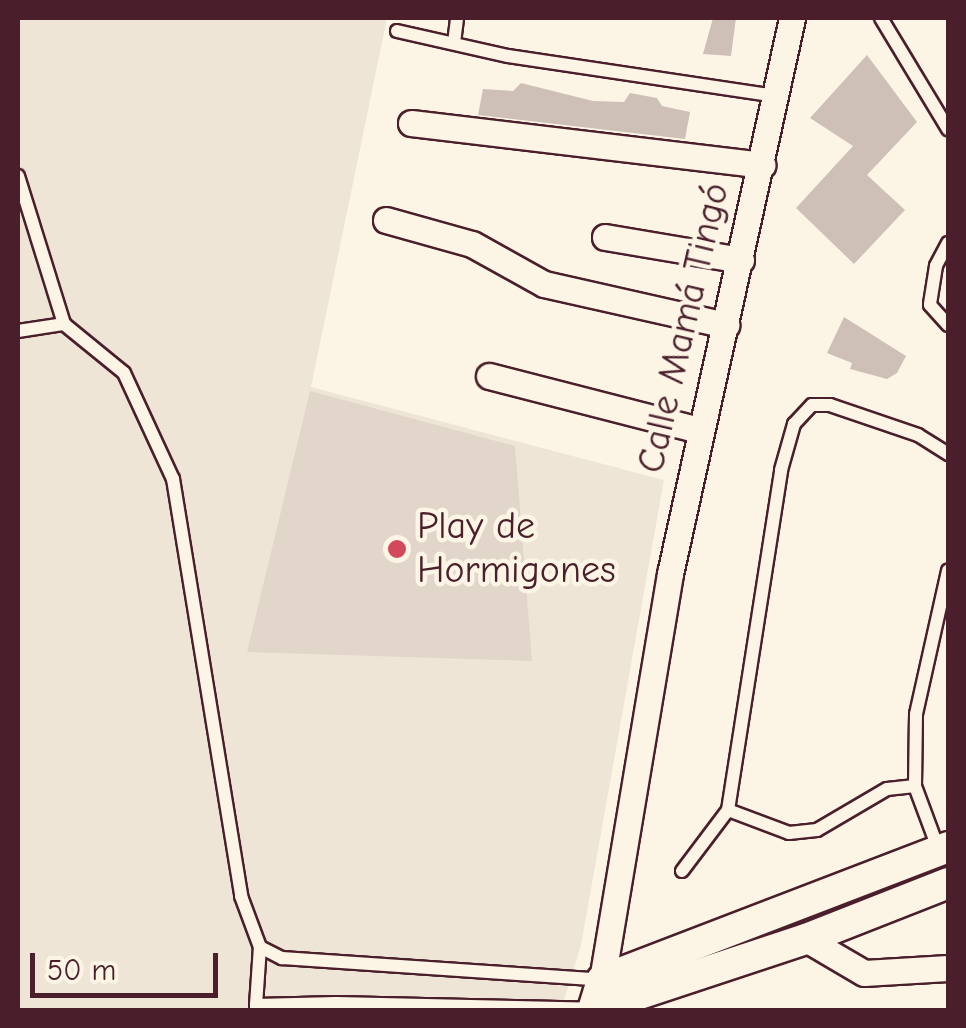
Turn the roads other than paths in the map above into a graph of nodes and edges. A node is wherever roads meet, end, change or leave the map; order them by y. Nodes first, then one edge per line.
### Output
1 (458, 18) edge
2 (792, 18) edge
3 (881, 18) edge
4 (397, 32) dead end
5 (454, 42) junction
6 (775, 96) junction
7 (411, 123) dead end
8 (948, 128) edge
9 (762, 165) junction
10 (18, 176) edge
11 (386, 220) dead end
12 (605, 237) dead end
13 (948, 243) edge
14 (741, 260) junction
15 (64, 324) junction
16 (726, 325) junction
17 (948, 325) edge
18 (18, 331) edge
19 (489, 376) dead end
20 (698, 430) junction
21 (948, 454) edge
22 (948, 571) edge
23 (946, 592) edge
24 (915, 786) junction
25 (728, 810) junction
26 (944, 849) edge
27 (682, 872) dead end
28 (948, 883) edge
29 (806, 939) junction
30 (260, 947) junction
31 (948, 968) edge
32 (597, 1000) edge
33 (256, 1008) edge

1 - 5 lane
2 - 6 street, Calle Mamá Tingó
3 - 8 lane
4 - 5 lane
5 - 6 lane
6 - 9 street, Calle Mamá Tingó
7 - 9 street
9 - 14 street, Calle Mamá Tingó
10 - 15 lane
11 - 16 street
12 - 14 street
13 - 17 lane
14 - 16 street, Calle Mamá Tingó
15 - 18 lane
15 - 30 lane
16 - 20 street, Calle Mamá Tingó
19 - 20 street
20 - 32 street, Calle Mamá Tingó
21 - 25 lane
22 - 23 lane
23 - 24 lane
24 - 25 lane
24 - 26 lane
25 - 27 lane
26 - 32 street
28 - 29 street
29 - 31 street
29 - 32 street
30 - 32 lane
30 - 33 lane
32 - 33 lane

